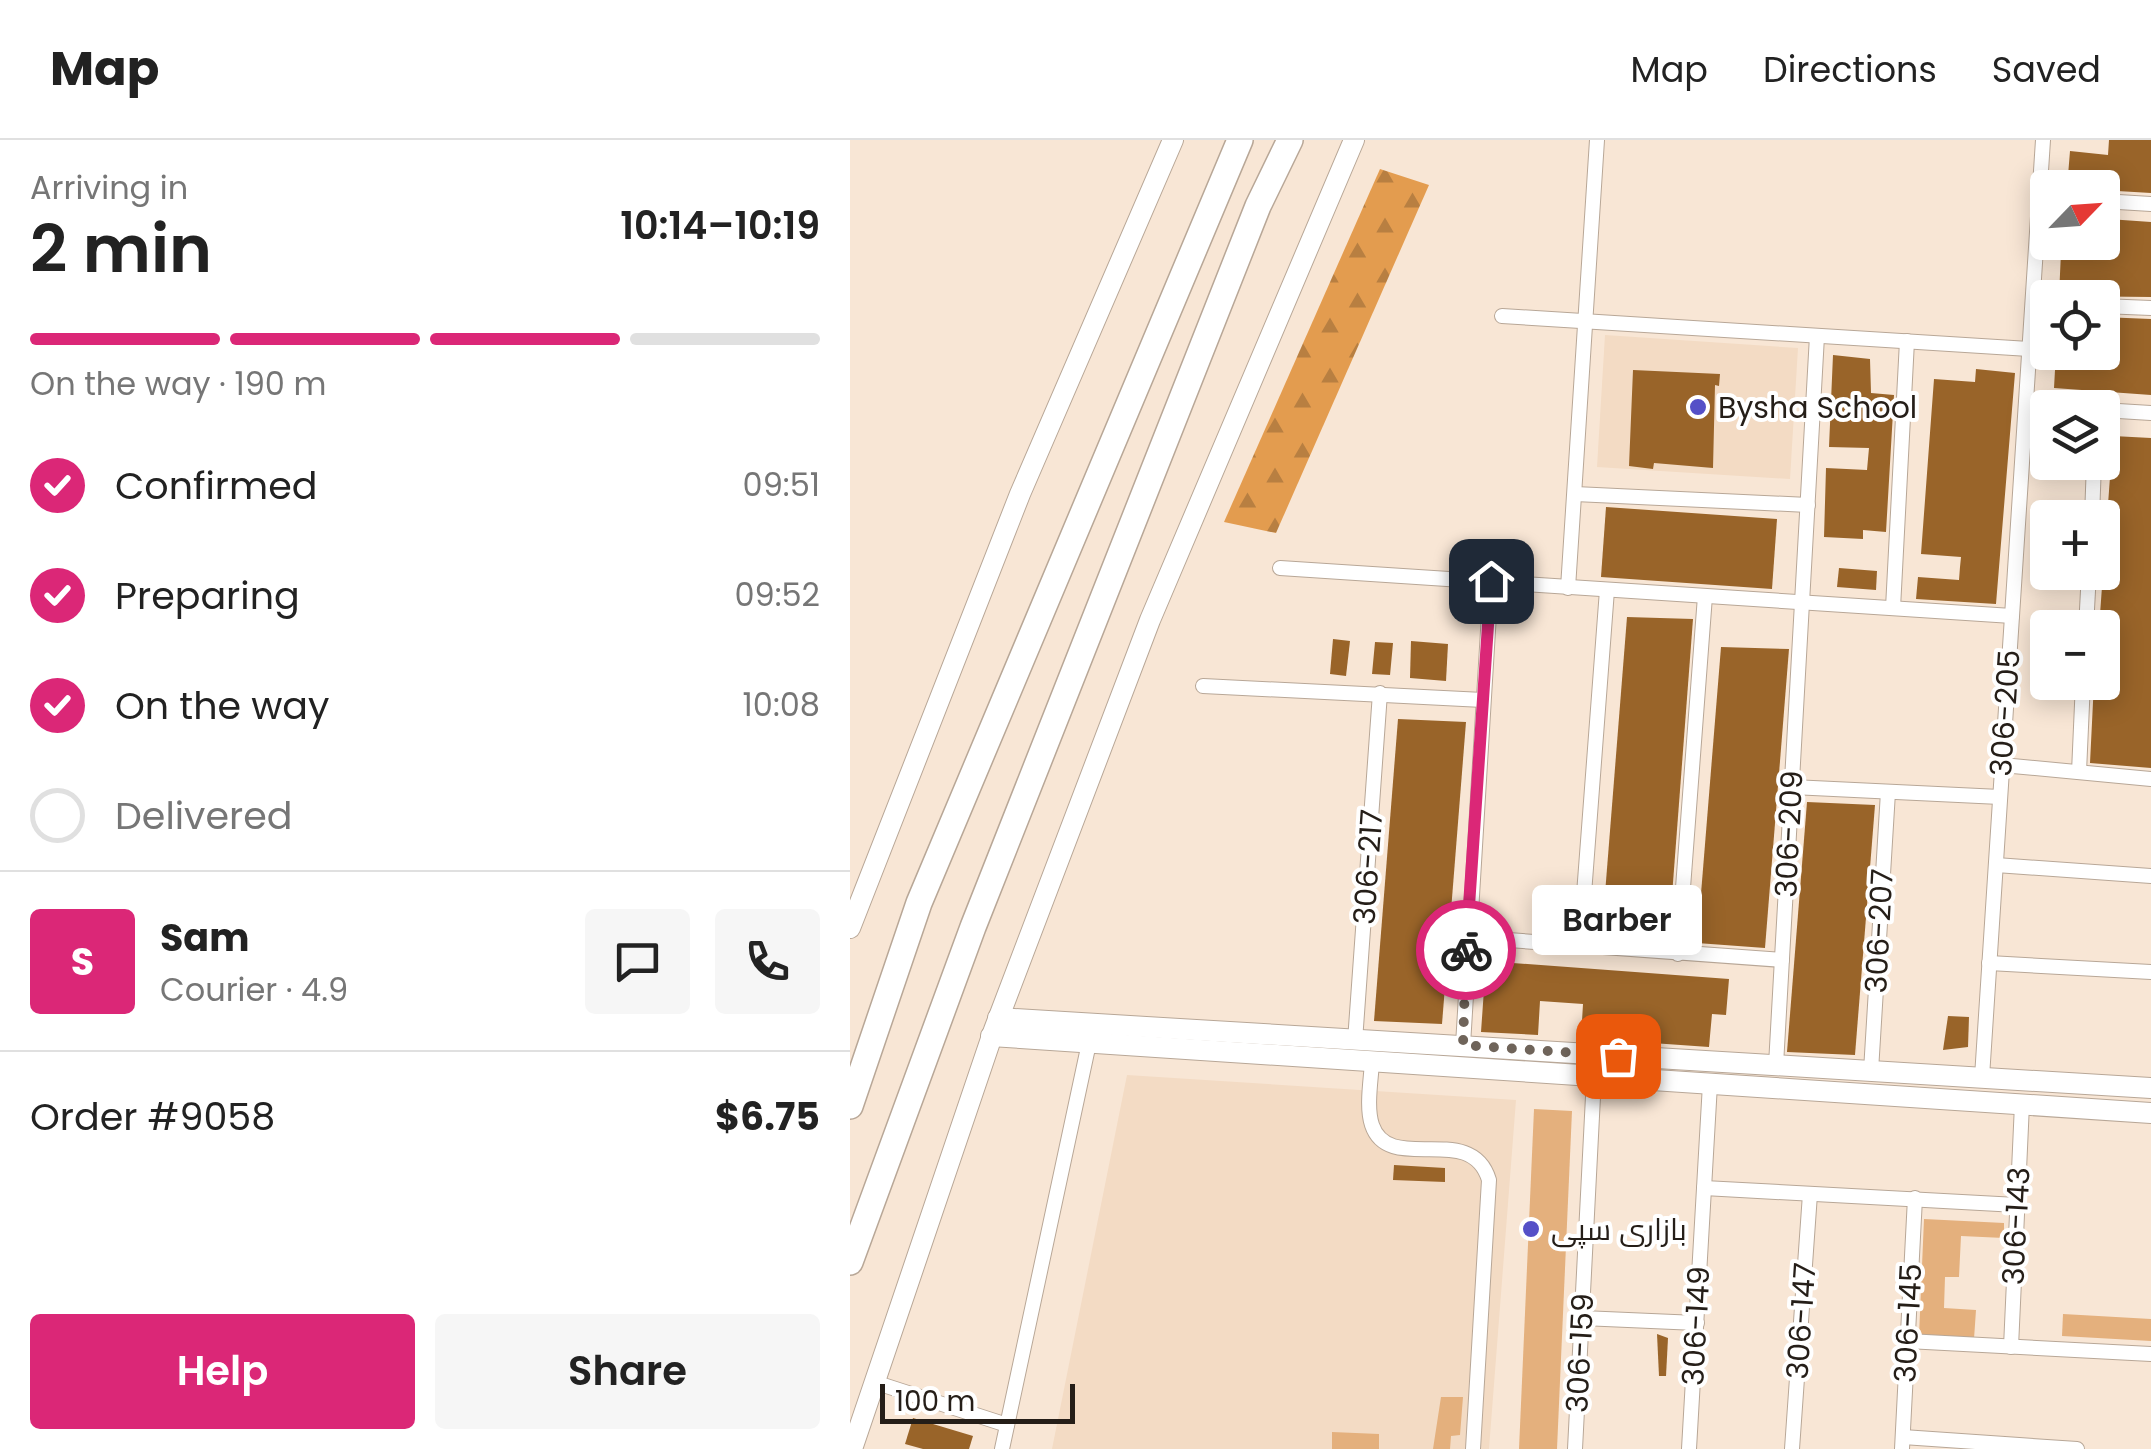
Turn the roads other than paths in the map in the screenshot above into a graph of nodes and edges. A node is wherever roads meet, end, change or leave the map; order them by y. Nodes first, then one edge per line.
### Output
1 (1173, 140) edge
2 (1240, 140) edge
3 (1290, 140) edge
4 (1354, 140) edge
5 (1597, 140) edge
6 (2043, 140) edge
7 (2044, 170) edge
8 (2120, 202) edge
9 (2151, 204) edge
10 (2120, 307) edge
11 (2151, 308) edge
12 (1502, 316) dead end
13 (1586, 321) junction
14 (1817, 336) junction
15 (1907, 341) junction
16 (2030, 349) joint
17 (2026, 405) junction
18 (2030, 405) edge
19 (2120, 411) edge
20 (2151, 413) edge
21 (1574, 494) junction
22 (1808, 505) junction
23 (1280, 568) dead end
24 (1491, 581) junction
25 (1568, 588) junction
26 (1606, 590) junction
27 (1705, 596) junction
28 (1802, 603) junction
29 (1893, 608) junction
30 (2012, 616) junction
31 (1203, 686) dead end
32 (1380, 692) junction
33 (1483, 700) junction
34 (2082, 700) edge
35 (2002, 765) junction
36 (2078, 772) junction
37 (2151, 779) edge
38 (1792, 787) junction
39 (1888, 792) junction
40 (2000, 797) junction
41 (1996, 866) junction
42 (2151, 876) edge
43 (850, 928) edge
44 (1467, 937) junction
45 (1580, 947) junction
46 (1678, 954) junction
47 (1782, 960) junction
48 (1989, 963) junction
49 (2151, 972) edge
50 (995, 1027) junction
51 (1355, 1041) junction
52 (1090, 1043) junction
53 (1463, 1045) junction
54 (1372, 1062) junction
55 (1539, 1062) junction
56 (1776, 1065) junction
57 (1871, 1071) junction
58 (1594, 1076) junction
59 (1982, 1077) junction
60 (1710, 1084) junction
61 (2093, 1084) junction
62 (2151, 1088) edge
63 (2022, 1104) junction
64 (850, 1106) edge
65 (2092, 1109) junction
66 (2151, 1113) edge
67 (1704, 1188) junction
68 (1810, 1194) junction
69 (1914, 1198) junction
70 (2017, 1205) junction
71 (850, 1262) edge
72 (1582, 1318) junction
73 (1696, 1323) junction
74 (1907, 1341) junction
75 (2011, 1348) junction
76 (2151, 1354) edge
77 (874, 1382) junction
78 (1007, 1425) junction
79 (1902, 1443) edge
80 (852, 1449) edge
81 (1002, 1449) edge
82 (1473, 1449) edge
83 (1575, 1449) edge
84 (1690, 1449) edge
85 (1792, 1449) edge
86 (2077, 1449) edge

1 - 43 street
2 - 64 highway
3 - 71 highway
4 - 50 street
5 - 13 street
6 - 7 street, 306-205
8 - 9 street
10 - 11 street
12 - 13 street
13 - 14 street
13 - 21 street
14 - 15 street
14 - 22 street, 306-209
15 - 16 street
15 - 29 street
16 - 17 street, 306-205
17 - 18 street
17 - 30 street, 306-205
19 - 20 street
21 - 22 street
21 - 25 street
22 - 28 street, 306-209
23 - 24 street
24 - 25 street
24 - 33 street
25 - 26 street
26 - 27 street
26 - 45 street
27 - 28 street
27 - 46 street
28 - 29 street
28 - 38 street, 306-209
29 - 30 street
30 - 35 street, 306-205
31 - 32 street
32 - 33 street
32 - 51 street, 306-217
33 - 44 street
34 - 36 street
35 - 36 street
35 - 40 street, 306-205
36 - 37 street
38 - 39 street
38 - 47 street, 306-209
39 - 40 street
39 - 57 street, 306-207
40 - 41 street, 306-205
41 - 42 street
41 - 48 street, 306-205
44 - 45 street
44 - 53 street
45 - 46 street
46 - 47 street
47 - 56 street, 306-209
48 - 49 street
48 - 59 street, 306-205
50 - 51 street
50 - 52 street
50 - 77 street
51 - 53 street
52 - 54 street
52 - 78 street
53 - 55 street
54 - 55 street
54 - 82 street
55 - 56 street
55 - 58 street
56 - 57 street
57 - 59 street
58 - 60 street
58 - 72 street, 306-159
59 - 61 street
60 - 63 street
60 - 67 street, 306-149
61 - 62 street
61 - 65 street
63 - 65 street
63 - 70 street, 306-143
65 - 66 street
67 - 68 street
67 - 73 street, 306-149
68 - 69 street
68 - 85 street, 306-147
69 - 70 street
69 - 74 street, 306-145
70 - 75 street, 306-143
72 - 73 street
72 - 83 street, 306-159
73 - 84 street, 306-149
74 - 75 street
74 - 79 street, 306-145
75 - 76 street
77 - 78 street
77 - 80 street
78 - 81 street
79 - 86 street

